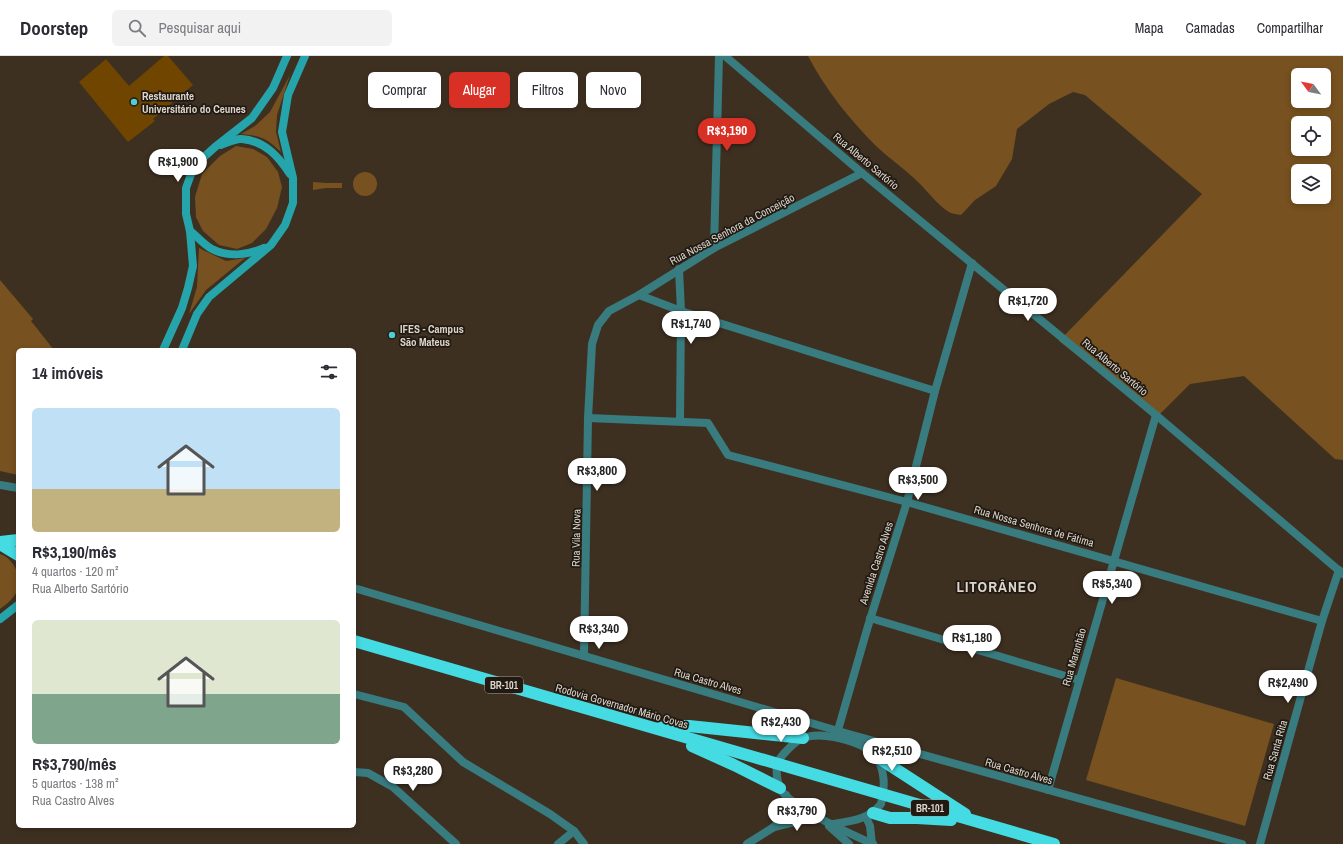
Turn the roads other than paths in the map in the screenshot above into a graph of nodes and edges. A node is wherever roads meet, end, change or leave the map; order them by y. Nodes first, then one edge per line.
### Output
1 (287, 56) edge
2 (305, 56) edge
3 (719, 56) edge
4 (725, 56) edge
5 (215, 147) junction
6 (862, 173) junction
7 (293, 178) junction
8 (190, 231) junction
9 (271, 245) junction
10 (714, 248) junction
11 (972, 263) junction
12 (679, 269) junction
13 (639, 295) junction
14 (681, 311) junction
15 (598, 325) joint
16 (164, 348) edge
17 (183, 348) edge
18 (935, 391) junction
19 (1156, 415) junction
20 (588, 418) junction
21 (680, 421) junction
22 (0, 485) edge
23 (16, 488) edge
24 (907, 502) junction
25 (16, 540) edge
26 (0, 543) edge
27 (16, 547) edge
28 (16, 554) edge
29 (1114, 561) junction
30 (1341, 572) edge
31 (356, 589) edge
32 (16, 607) edge
33 (16, 614) edge
34 (870, 618) junction
35 (0, 621) edge
36 (1322, 621) junction
37 (356, 642) edge
38 (584, 656) junction
39 (1079, 680) junction
40 (356, 695) edge
41 (654, 729) junction
42 (837, 734) junction
43 (803, 738) junction
44 (874, 755) junction
45 (777, 764) junction
46 (356, 772) edge
47 (1048, 790) junction
48 (783, 792) junction
49 (884, 795) junction
50 (870, 815) junction
51 (815, 817) junction
52 (824, 821) junction
53 (976, 821) junction
54 (833, 824) junction
55 (774, 827) junction
56 (574, 831) junction
57 (456, 844) edge
58 (558, 844) edge
59 (584, 844) edge
60 (747, 844) edge
61 (849, 844) edge
62 (872, 844) edge
63 (1054, 844) edge
64 (1242, 844) edge
65 (1260, 844) edge

1 - 5 main road
2 - 7 main road
3 - 10 street
4 - 6 street, Rua Alberto Sartório
5 - 7 main road
5 - 8 main road
6 - 10 street, Rua Nossa Senhora da Conceição
6 - 11 street, Rua Alberto Sartório
7 - 9 main road
8 - 9 main road
8 - 16 main road
9 - 17 main road
10 - 12 street, Rua Nossa Senhora da Conceição
11 - 18 street, Avenida Castro Alves
11 - 19 street, Rua Alberto Sartório
12 - 13 street, Rua Nossa Senhora da Conceição
12 - 14 street
13 - 14 street
13 - 15 street, Rua Nossa Senhora da Conceição
14 - 18 street
14 - 21 street
15 - 20 street, Rua Vila Nova
18 - 24 street, Avenida Castro Alves
19 - 29 street, Rua Maranhão
19 - 30 street, Rua Alberto Sartório
20 - 21 street, Rua Nossa Senhora de Fátima
20 - 38 street, Rua Vila Nova
21 - 24 street, Rua Nossa Senhora de Fátima
22 - 23 street
24 - 29 street, Rua Nossa Senhora de Fátima
24 - 34 street, Avenida Castro Alves
25 - 26 highway
26 - 27 highway
26 - 28 highway
29 - 36 street, Rua Nossa Senhora de Fátima
29 - 39 street, Rua Maranhão
30 - 36 street, Rua Santa Rita
31 - 38 street, Rua Castro Alves
32 - 35 main road
33 - 35 main road
34 - 39 street
34 - 42 street, Avenida Castro Alves
36 - 65 street, Rua Santa Rita
37 - 41 highway, Rodovia Governador Mário Covas / BR-101
38 - 42 street, Rua Castro Alves
39 - 47 street, Rua Maranhão
40 - 56 street
41 - 43 highway
41 - 45 highway, Rodovia Governador Mário Covas / BR-101
41 - 48 highway
42 - 43 street
42 - 44 street
42 - 47 street, Rua Castro Alves
43 - 45 street
44 - 49 street
44 - 53 highway
45 - 48 street
45 - 49 highway, Rodovia Governador Mário Covas / BR-101
46 - 57 street
47 - 64 street, Rua Castro Alves
48 - 51 street
48 - 55 street
49 - 50 street
49 - 53 highway, Rodovia Governador Mário Covas / BR-101
50 - 53 highway
50 - 54 street
50 - 62 street
51 - 52 street
51 - 55 street
52 - 54 street
52 - 61 street
53 - 63 highway, Rodovia Governador Mário Covas / BR-101
54 - 62 street
55 - 60 street
56 - 58 street
56 - 59 street

